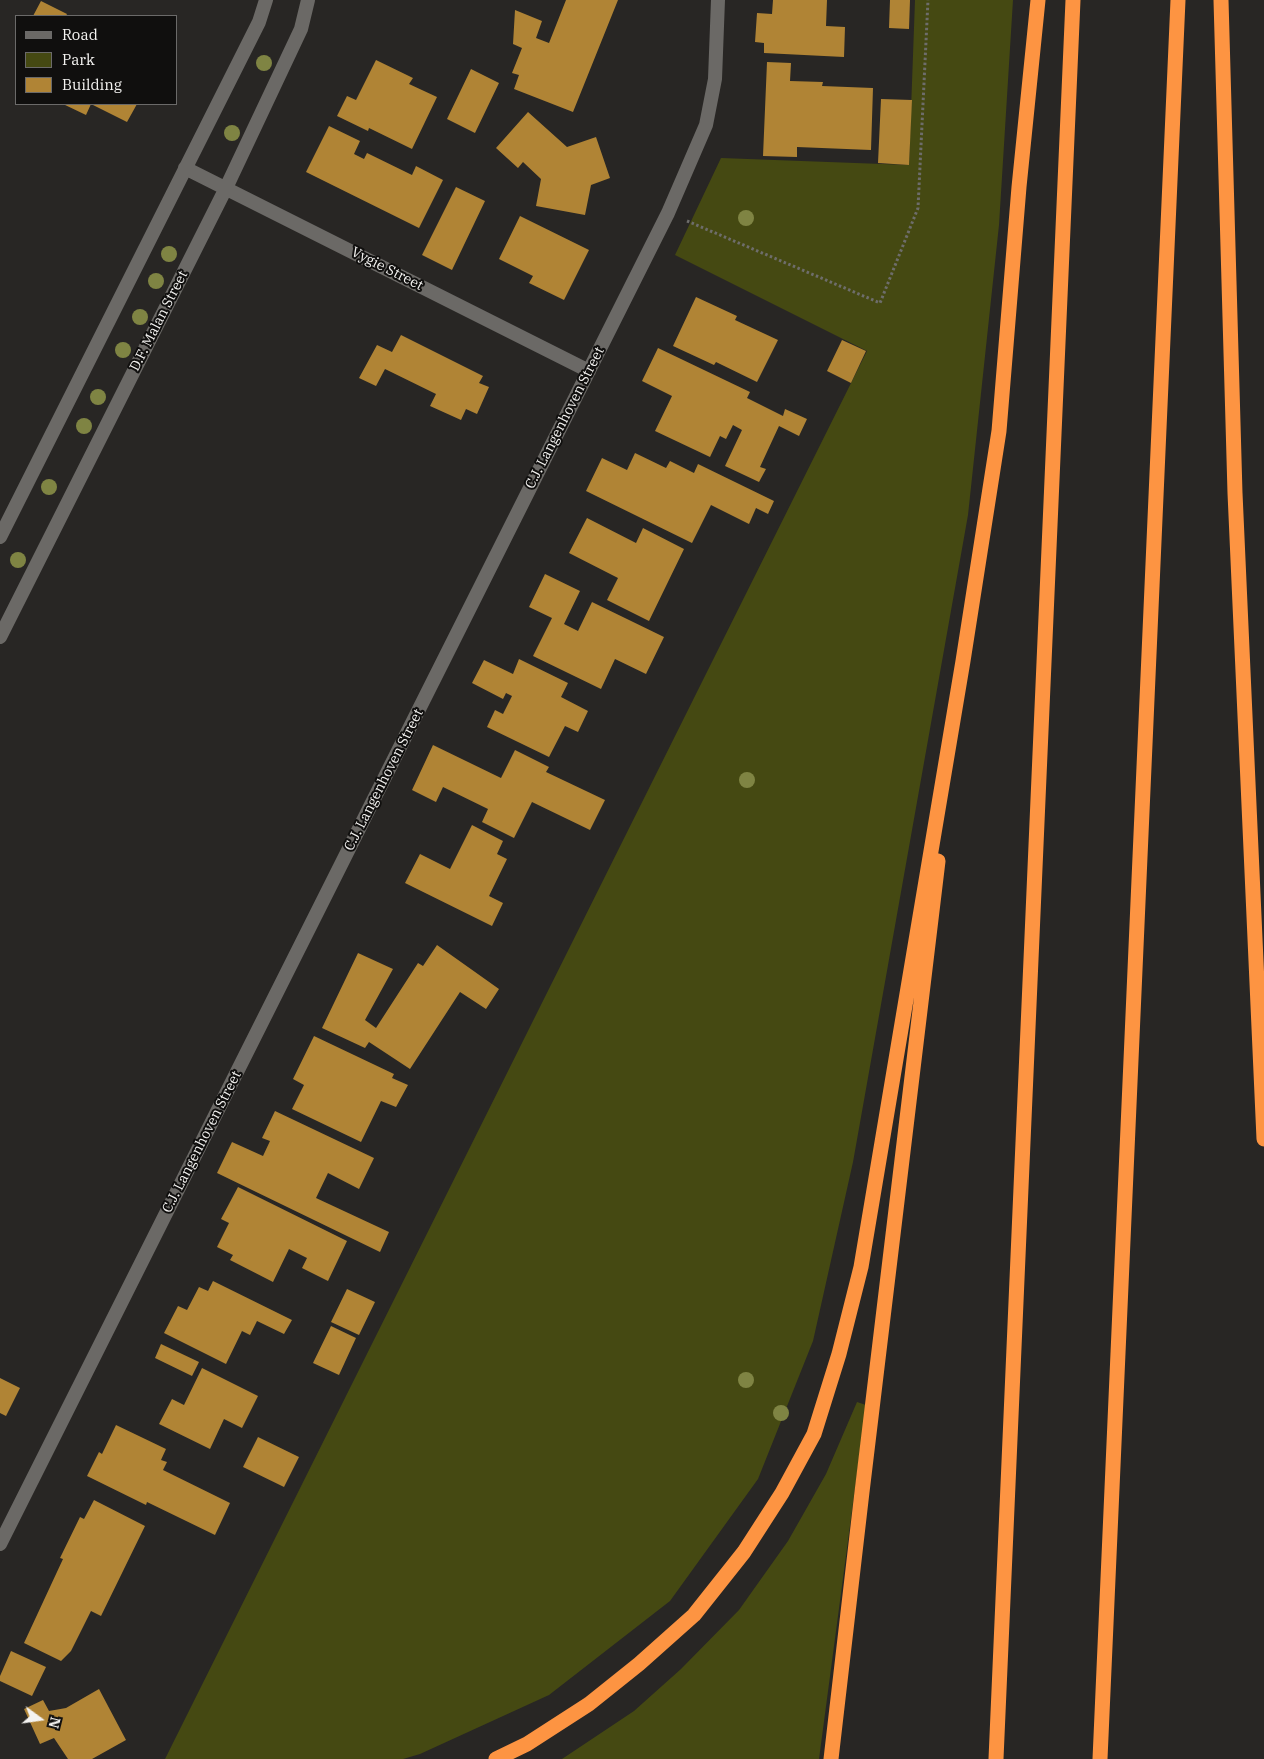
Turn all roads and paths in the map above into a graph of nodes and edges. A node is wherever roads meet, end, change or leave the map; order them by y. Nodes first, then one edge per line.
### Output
1 (266, 0) edge
2 (308, 0) edge
3 (718, 0) edge
4 (928, 0) edge
5 (1038, 0) edge
6 (1073, 0) edge
7 (1178, 0) edge
8 (1221, 0) edge
9 (185, 168) junction
10 (226, 188) junction
11 (668, 213) junction
12 (589, 371) junction
13 (0, 537) edge
14 (0, 637) edge
15 (963, 661) junction
16 (1264, 1139) edge
17 (0, 1544) edge
18 (496, 1759) edge
19 (831, 1759) edge
20 (996, 1759) edge
21 (1100, 1759) edge

1 - 9 street
2 - 10 street, D.F. Malan Street
3 - 11 street, C.J. Langenhoven Street
4 - 11 path
5 - 15 highway
6 - 20 highway
7 - 21 highway
8 - 16 highway
9 - 10 street, Vygie Street
9 - 13 street
10 - 12 street, Vygie Street
10 - 14 street, D.F. Malan Street
11 - 12 street, C.J. Langenhoven Street
12 - 17 street, C.J. Langenhoven Street
15 - 18 highway
15 - 19 highway

